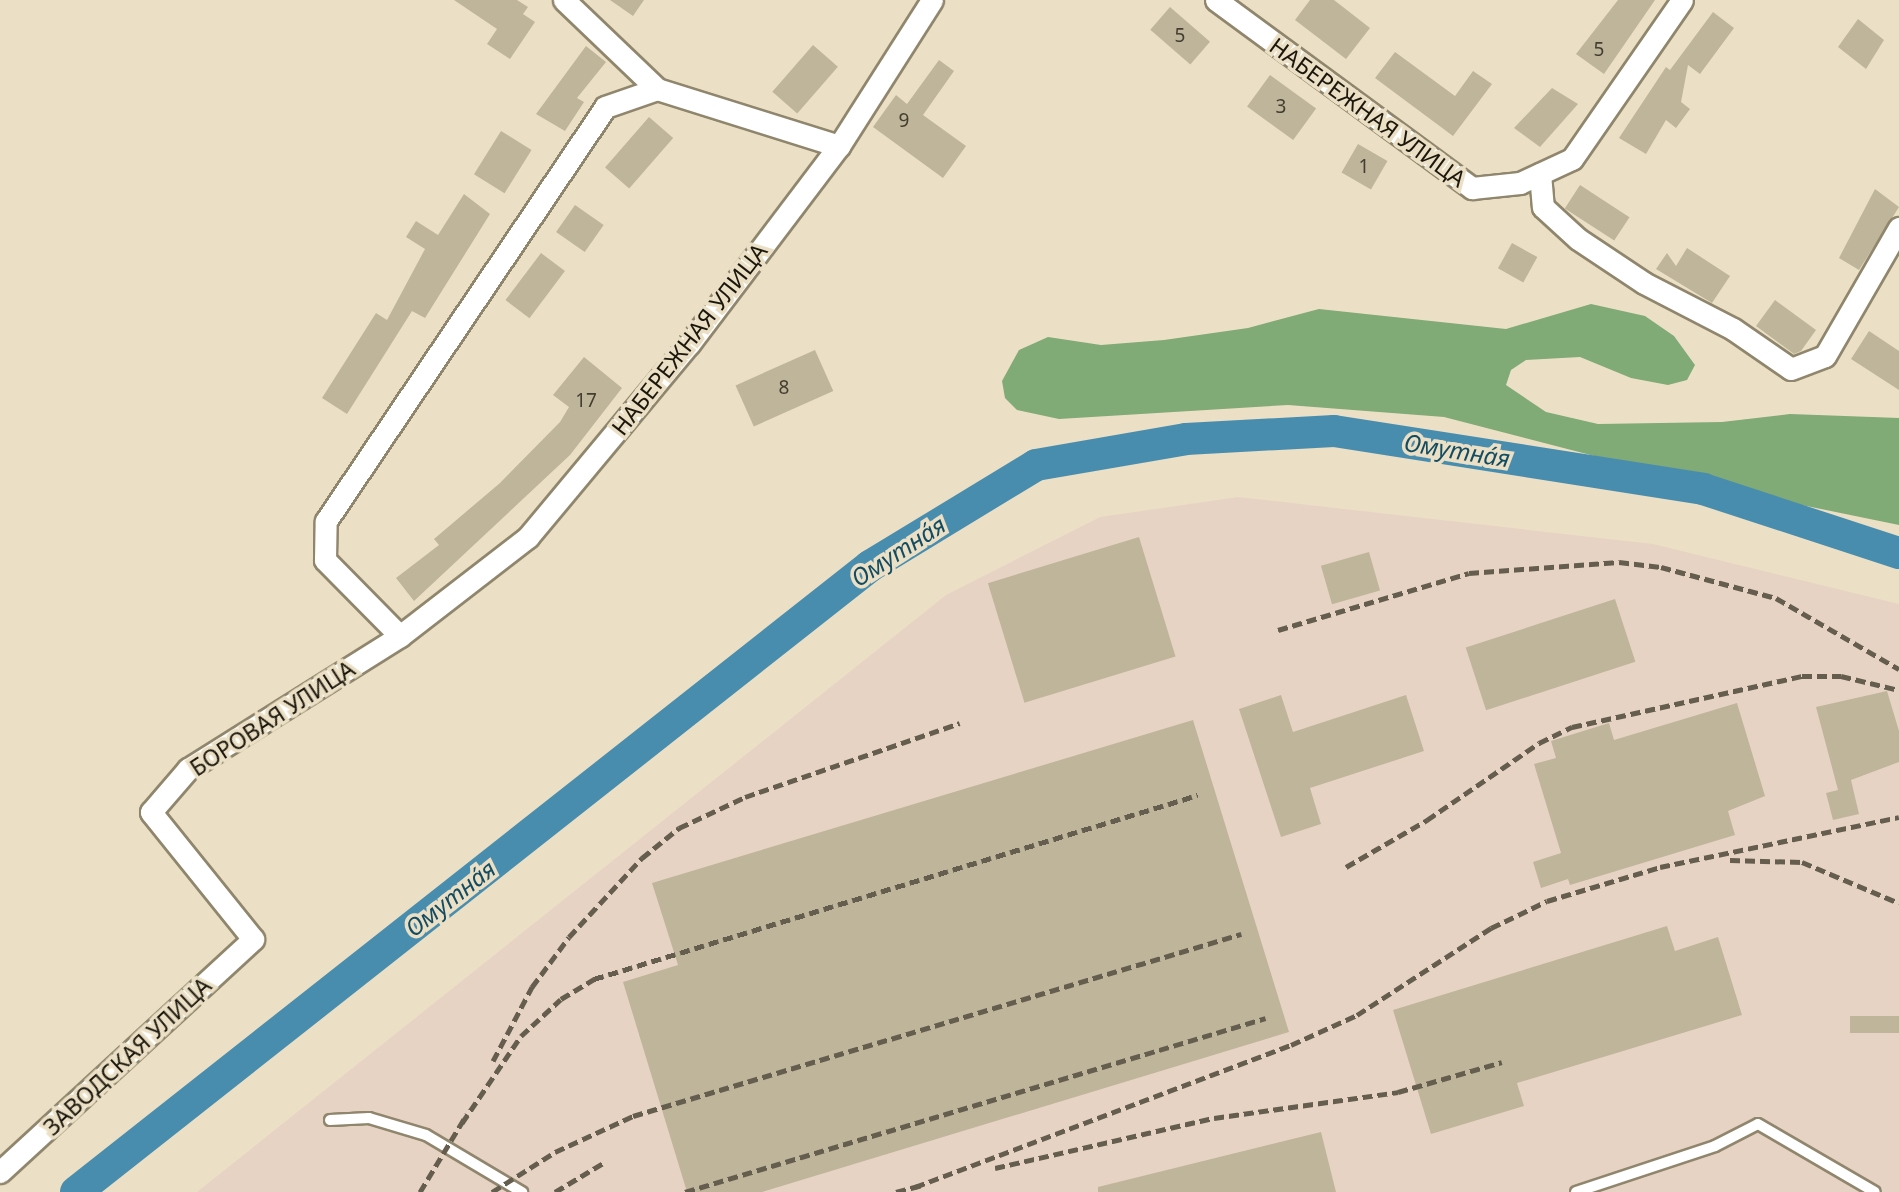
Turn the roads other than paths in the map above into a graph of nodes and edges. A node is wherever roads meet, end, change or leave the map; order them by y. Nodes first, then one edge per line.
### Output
1 (564, 0) edge
2 (932, 0) edge
3 (1216, 0) edge
4 (1682, 0) edge
5 (657, 89) junction
6 (839, 146) junction
7 (1540, 174) junction
8 (1899, 228) edge
9 (400, 636) junction
10 (253, 939) joint
11 (330, 1120) dead end
12 (0, 1172) edge
13 (522, 1192) edge
14 (1576, 1192) edge
15 (1875, 1192) edge

1 - 5 street
2 - 6 street, НАБЕРЕЖНАЯ УЛИЦА
3 - 7 street, НАБЕРЕЖНАЯ УЛИЦА
4 - 7 street, НАБЕРЕЖНАЯ УЛИЦА
5 - 6 street
5 - 9 street
6 - 9 street, НАБЕРЕЖНАЯ УЛИЦА
7 - 8 street
9 - 10 street, БОРОВАЯ УЛИЦА
10 - 12 street, ЗАВОДСКАЯ УЛИЦА
11 - 13 lane
14 - 15 lane

